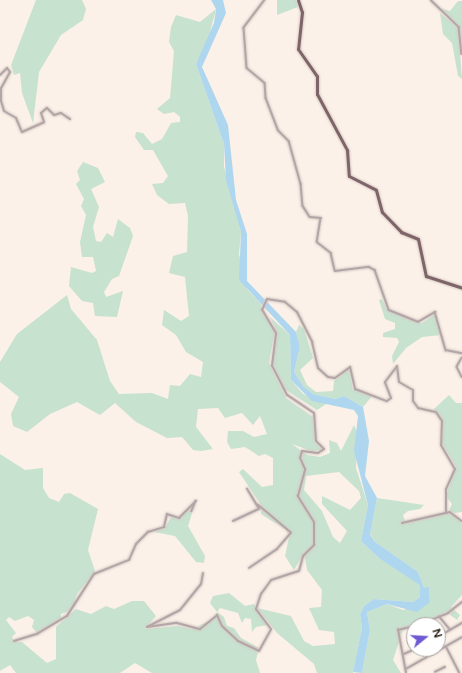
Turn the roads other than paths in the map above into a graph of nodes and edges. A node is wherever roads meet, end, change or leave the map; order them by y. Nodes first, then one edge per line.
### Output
1 (265, 0) edge
2 (298, 0) edge
3 (431, 0) edge
4 (462, 54) edge
5 (0, 75) edge
6 (70, 119) dead end
7 (462, 288) edge
8 (462, 353) edge
9 (462, 358) edge
10 (462, 377) edge
11 (246, 489) dead end
12 (258, 505) junction
13 (192, 511) dead end
14 (446, 513) junction
15 (233, 521) dead end
16 (462, 521) edge
17 (402, 523) dead end
18 (249, 568) dead end
19 (203, 573) dead end
20 (462, 602) edge
21 (440, 617) edge
22 (462, 623) edge
23 (446, 625) edge
24 (406, 628) edge
25 (450, 630) junction
26 (446, 632) edge
27 (462, 637) edge
28 (14, 641) dead end
29 (446, 646) joint
30 (404, 654) joint
31 (427, 657) edge
32 (445, 667) dead end
33 (406, 669) junction
34 (406, 673) edge
35 (435, 673) edge
36 (460, 673) edge

1 - 8 street
2 - 7 main road
3 - 4 street
5 - 6 street
9 - 10 street
11 - 12 street
12 - 15 street
12 - 18 street
13 - 28 street
14 - 16 street
14 - 17 street
14 - 19 street
20 - 21 street
22 - 25 street
23 - 25 street
24 - 30 street
25 - 26 street
27 - 29 street
29 - 36 street
30 - 33 street
31 - 33 street
32 - 35 street
33 - 34 street

